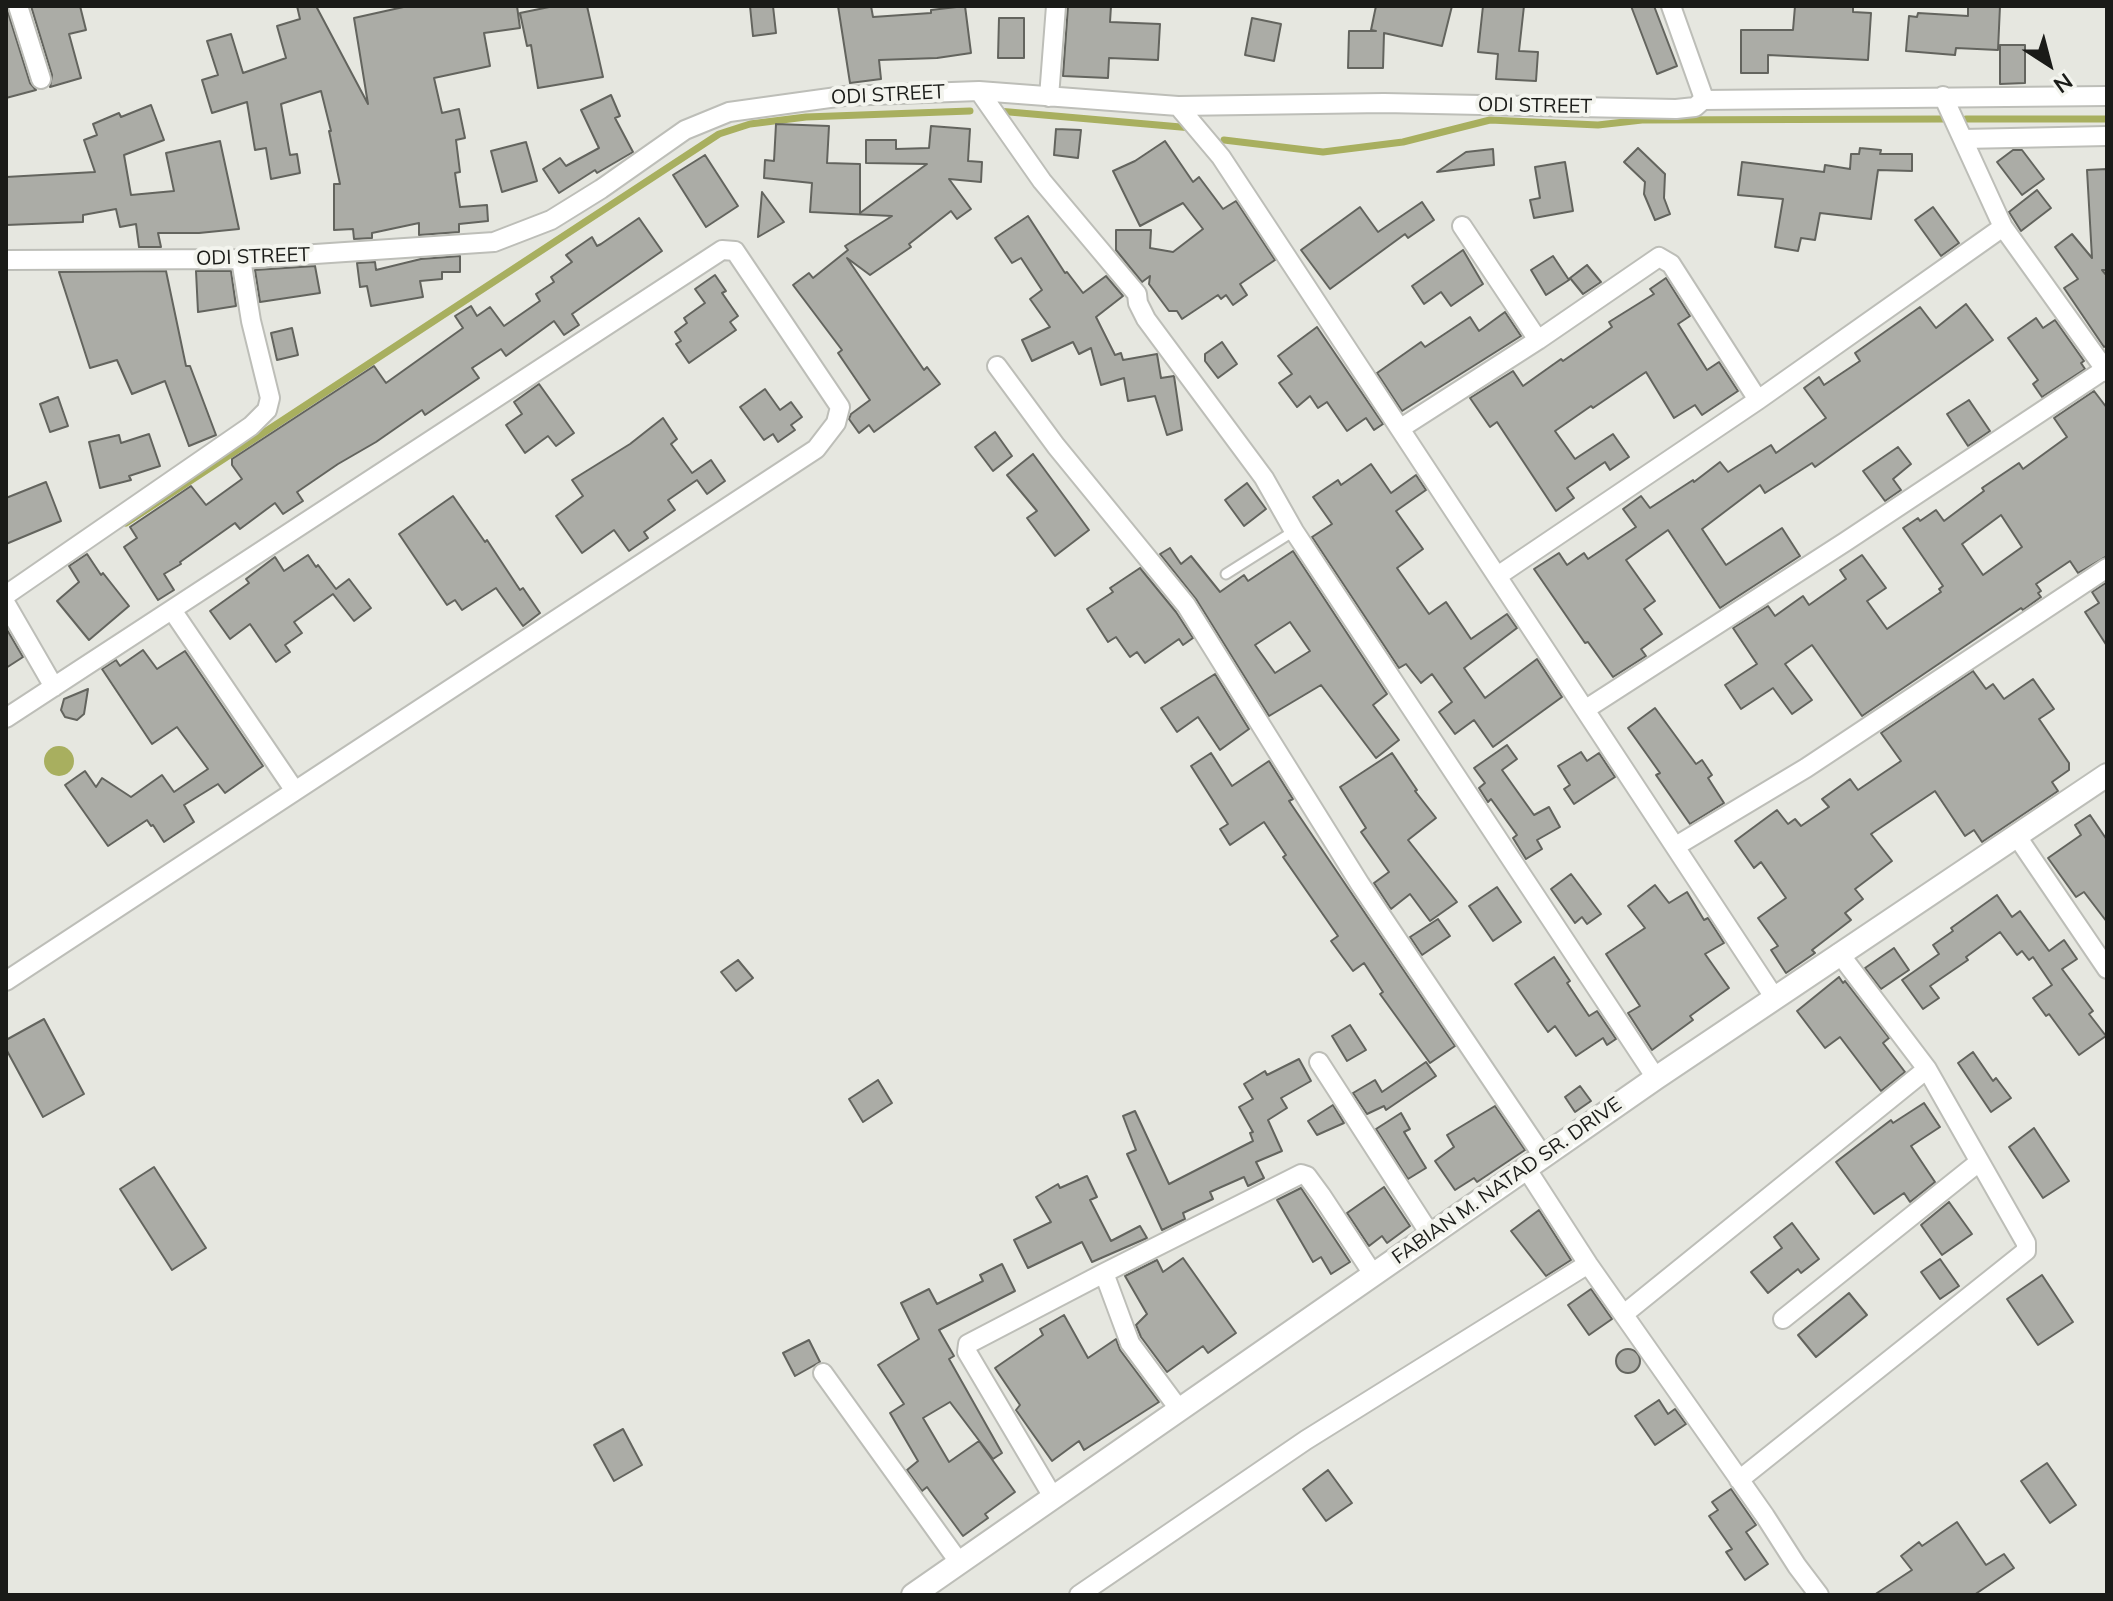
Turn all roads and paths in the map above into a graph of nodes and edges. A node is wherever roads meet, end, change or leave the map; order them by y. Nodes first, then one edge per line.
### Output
1 (18, 6) edge
2 (1056, 6) edge
3 (1671, 6) edge
4 (41, 79) dead end
5 (979, 91) junction
6 (1943, 96) junction
7 (2107, 96) edge
8 (1049, 97) junction
9 (1703, 100) junction
10 (1178, 106) junction
11 (2107, 136) edge
12 (1963, 139) junction
13 (1462, 226) dead end
14 (2003, 227) junction
15 (241, 259) junction
16 (6, 260) edge
17 (1538, 340) junction
18 (997, 366) dead end
19 (2106, 370) edge
20 (1758, 400) junction
21 (1401, 428) junction
22 (1294, 531) junction
23 (2107, 568) edge
24 (1226, 574) dead end
25 (1499, 575) junction
26 (6, 595) edge
27 (6, 604) edge
28 (172, 610) junction
29 (54, 687) junction
30 (1586, 709) junction
31 (6, 718) edge
32 (2107, 775) edge
33 (295, 791) junction
34 (2016, 835) junction
35 (1676, 846) junction
36 (1839, 953) junction
37 (2107, 969) edge
38 (6, 981) edge
39 (1774, 997) junction
40 (1319, 1062) dead end
41 (1927, 1069) junction
42 (1656, 1078) junction
43 (1534, 1162) junction
44 (1979, 1162) junction
45 (1430, 1234) junction
46 (1588, 1264) junction
47 (1104, 1273) junction
48 (1373, 1274) junction
49 (1624, 1314) junction
50 (1783, 1319) dead end
51 (823, 1373) dead end
52 (1179, 1409) junction
53 (1739, 1480) junction
54 (1053, 1497) junction
55 (959, 1562) junction
56 (913, 1595) edge
57 (1079, 1595) edge
58 (1819, 1595) edge

1 - 4 street
2 - 8 street
3 - 9 street
5 - 8 street, ODI STREET
5 - 15 street, ODI STREET
5 - 22 street
6 - 7 street, ODI STREET
6 - 9 street, ODI STREET
6 - 12 street
8 - 10 street, ODI STREET
9 - 10 street, ODI STREET
10 - 21 street
11 - 12 street
12 - 14 street
13 - 17 street
14 - 19 street
14 - 20 street
15 - 16 street, ODI STREET
15 - 26 street
17 - 20 street
17 - 21 street
18 - 43 street
19 - 30 street
20 - 25 street
21 - 25 street
22 - 24 lane
22 - 42 street
23 - 35 street
25 - 30 street
27 - 29 street
28 - 29 street
28 - 33 street
28 - 33 street
29 - 31 street
30 - 35 street
32 - 34 street, FABIAN M. NATAD SR. DRIVE
33 - 38 street
34 - 36 street, FABIAN M. NATAD SR. DRIVE
34 - 37 street
35 - 39 street
36 - 39 street, FABIAN M. NATAD SR. DRIVE
36 - 41 street
39 - 42 street, FABIAN M. NATAD SR. DRIVE
40 - 45 street
41 - 44 street
41 - 49 street
42 - 43 street, FABIAN M. NATAD SR. DRIVE
43 - 45 street, FABIAN M. NATAD SR. DRIVE
43 - 46 street
44 - 50 street
44 - 53 street
45 - 48 street, FABIAN M. NATAD SR. DRIVE
46 - 49 street
46 - 57 street
47 - 48 street
47 - 52 street
47 - 54 street
48 - 52 street, FABIAN M. NATAD SR. DRIVE
49 - 53 street
51 - 55 street
52 - 54 street, FABIAN M. NATAD SR. DRIVE
53 - 58 street
54 - 55 street, FABIAN M. NATAD SR. DRIVE
55 - 56 street, FABIAN M. NATAD SR. DRIVE

